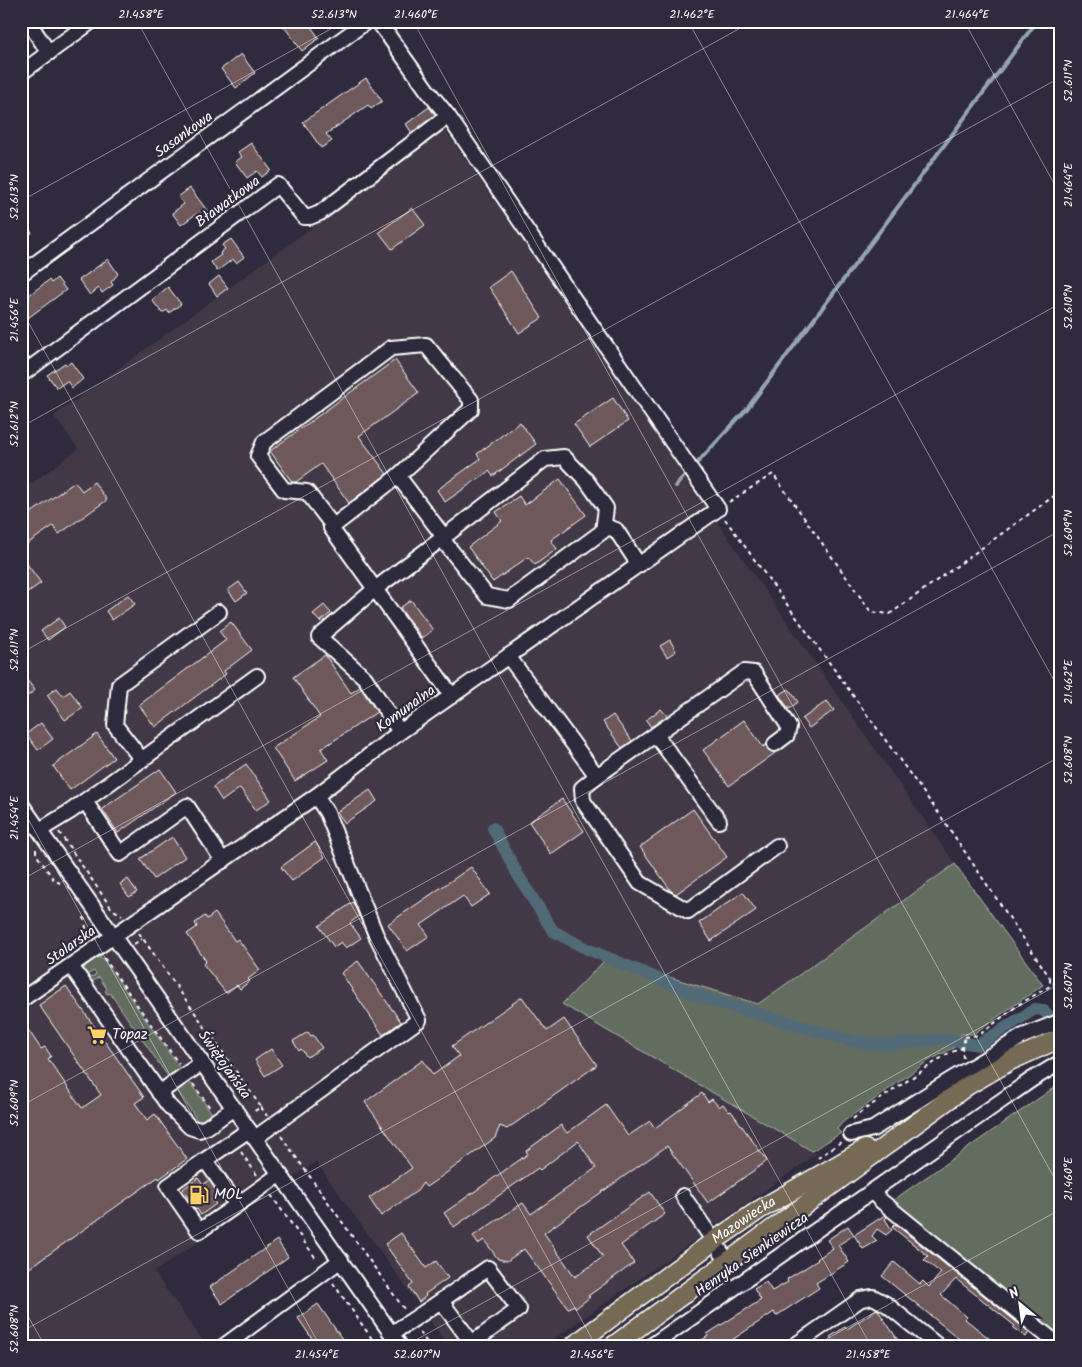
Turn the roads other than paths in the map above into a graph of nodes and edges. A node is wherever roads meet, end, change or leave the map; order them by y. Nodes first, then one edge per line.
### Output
1 (28, 21) edge
2 (92, 21) edge
3 (367, 21) edge
4 (378, 21) edge
5 (49, 53) junction
6 (21, 73) edge
7 (448, 116) junction
8 (21, 274) edge
9 (21, 375) edge
10 (398, 476) junction
11 (334, 526) junction
12 (604, 526) junction
13 (443, 538) junction
14 (639, 565) junction
15 (375, 589) junction
16 (219, 612) dead end
17 (508, 656) junction
18 (257, 676) dead end
19 (452, 696) junction
20 (400, 732) junction
21 (656, 735) junction
22 (775, 744) dead end
23 (142, 760) junction
24 (597, 776) junction
25 (316, 796) junction
26 (85, 801) junction
27 (21, 804) edge
28 (720, 821) dead end
29 (40, 830) junction
30 (777, 846) dead end
31 (223, 861) junction
32 (114, 936) junction
33 (71, 966) junction
34 (21, 1000) edge
35 (1061, 1021) edge
36 (1061, 1038) edge
37 (1061, 1062) edge
38 (202, 1063) junction
39 (159, 1093) junction
40 (234, 1108) junction
41 (928, 1113) junction
42 (249, 1129) junction
43 (851, 1134) road end
44 (205, 1160) junction
45 (280, 1174) junction
46 (872, 1191) junction
47 (683, 1196) dead end
48 (237, 1205) junction
49 (714, 1240) junction
50 (341, 1260) junction
51 (728, 1262) junction
52 (441, 1301) junction
53 (392, 1333) junction
54 (802, 1344) edge
55 (224, 1346) edge
56 (400, 1346) edge
57 (573, 1346) edge
58 (613, 1346) edge
59 (651, 1346) edge
60 (938, 1346) edge
61 (1060, 1346) edge

1 - 5 street
2 - 5 street
3 - 8 street, Sasankowa
4 - 7 street
5 - 6 street
7 - 9 street, Bławatkowa
7 - 14 street, Komunalna
10 - 11 street
10 - 11 street
10 - 13 street
11 - 15 street
12 - 13 street
12 - 13 street
12 - 14 street
13 - 15 street
14 - 17 street, Komunalna
15 - 19 street
15 - 20 street
16 - 23 street
17 - 19 street, Komunalna
17 - 24 street
18 - 23 street
19 - 20 street, Komunalna
20 - 25 street, Komunalna
21 - 22 street
21 - 24 street
21 - 28 street
23 - 26 street
24 - 30 street
25 - 31 street, Komunalna
25 - 42 street
26 - 29 street
26 - 31 street
27 - 29 street, Świętojańska
29 - 32 street, Świętojańska
31 - 32 street, Komunalna
32 - 33 street, Stolarska
32 - 38 street, Świętojańska
33 - 34 street, Stolarska
33 - 39 street
35 - 43 street
36 - 41 main road, Mazowiecka
37 - 46 street, Henryka Sienkiewicza
38 - 39 street
38 - 40 street, Świętojańska
39 - 40 street
40 - 42 street, Świętojańska
41 - 49 main road, Mazowiecka
41 - 51 main road, Mazowiecka
42 - 44 street
42 - 45 street, Świętojańska
44 - 48 street
44 - 48 street
45 - 48 street
45 - 50 street, Świętojańska
46 - 59 street, Henryka Sienkiewicza
46 - 61 street
47 - 49 street
49 - 51 street
49 - 57 main road, Mazowiecka
50 - 53 street, Świętojańska
50 - 55 street
51 - 58 main road, Mazowiecka
52 - 52 street
52 - 53 street
53 - 56 street, Świętojańska
54 - 60 street

